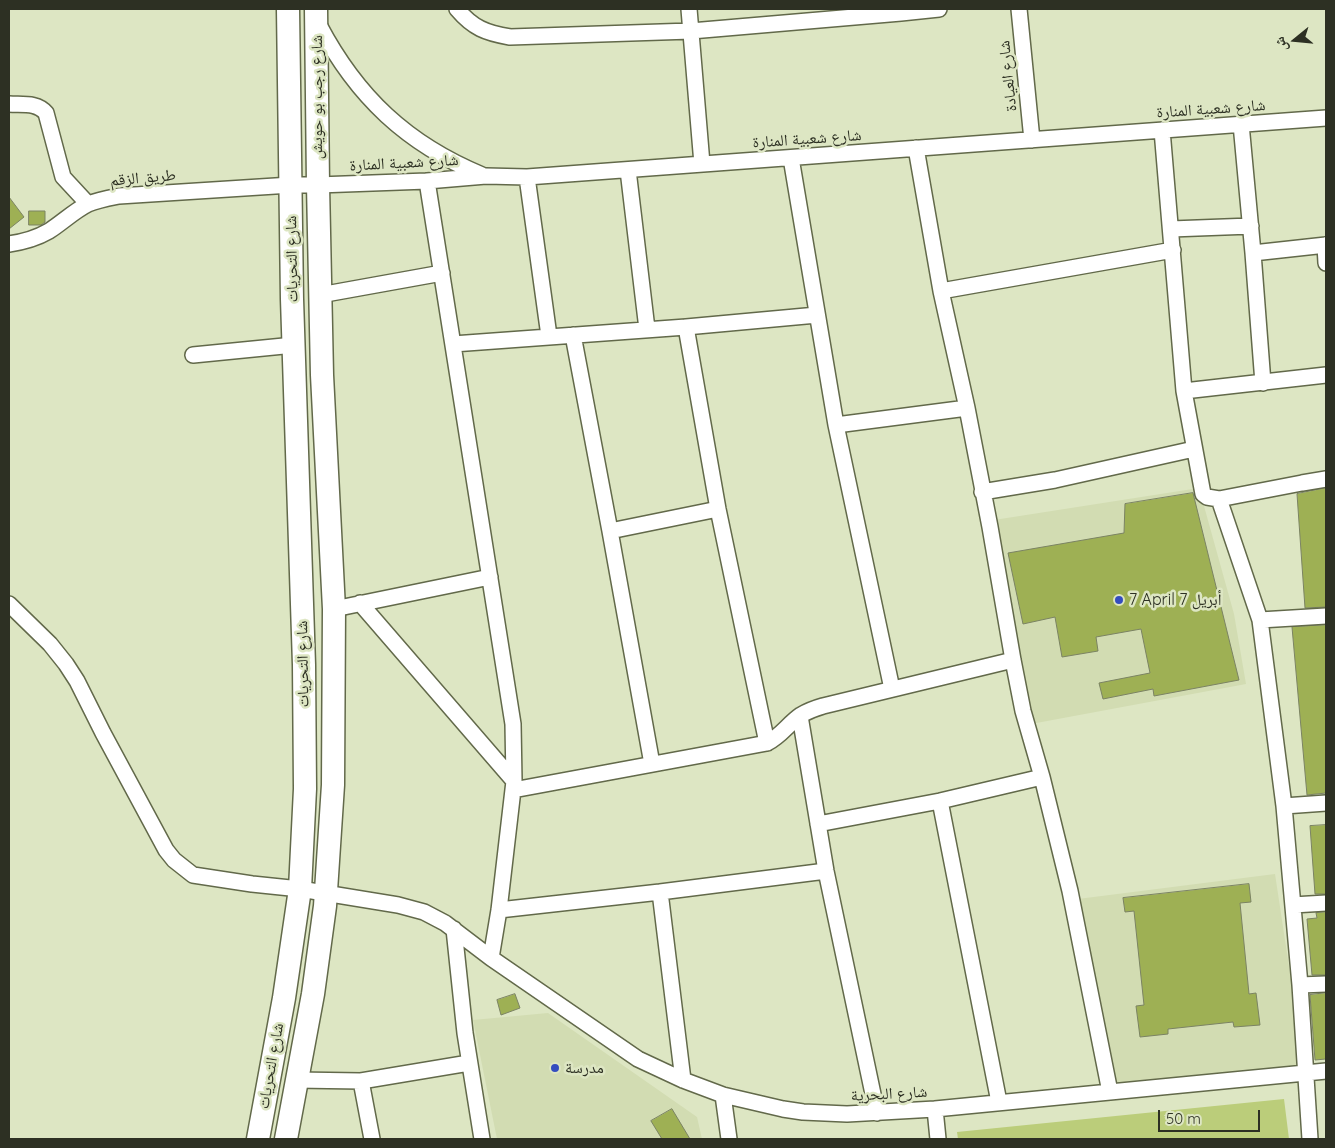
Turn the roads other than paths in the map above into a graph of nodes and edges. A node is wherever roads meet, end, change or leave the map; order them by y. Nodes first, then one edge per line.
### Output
1 (288, 9) edge
2 (457, 9) edge
3 (689, 9) edge
4 (939, 9) edge
5 (1019, 9) edge
6 (900, 11) edge
7 (316, 15) edge
8 (691, 31) junction
9 (9, 104) edge
10 (1326, 118) edge
11 (1241, 124) junction
12 (1162, 130) junction
13 (1032, 140) junction
14 (916, 148) junction
15 (790, 158) junction
16 (702, 164) junction
17 (628, 170) junction
18 (486, 176) junction
19 (527, 177) junction
20 (427, 181) junction
21 (291, 185) junction
22 (318, 185) junction
23 (88, 204) junction
24 (1251, 226) junction
25 (1172, 230) junction
26 (9, 244) edge
27 (1326, 245) edge
28 (1173, 250) junction
29 (1253, 253) junction
30 (1326, 263) edge
31 (442, 273) junction
32 (941, 292) junction
33 (320, 295) junction
34 (817, 315) junction
35 (686, 327) junction
36 (647, 329) junction
37 (573, 335) junction
38 (549, 336) junction
39 (453, 344) junction
40 (294, 345) junction
41 (194, 355) dead end
42 (1326, 375) edge
43 (1263, 383) junction
44 (1184, 391) junction
45 (966, 408) junction
46 (836, 425) junction
47 (1194, 449) junction
48 (1326, 479) edge
49 (982, 492) junction
50 (1219, 499) junction
51 (718, 509) junction
52 (610, 531) junction
53 (490, 576) junction
54 (360, 603) junction
55 (9, 604) edge
56 (334, 609) junction
57 (1326, 616) edge
58 (1260, 620) junction
59 (1013, 660) junction
60 (892, 689) junction
61 (800, 716) junction
62 (767, 743) junction
63 (652, 764) junction
64 (1042, 777) junction
65 (514, 785) junction
66 (940, 802) junction
67 (1326, 803) edge
68 (1284, 806) junction
69 (818, 824) junction
70 (826, 871) junction
71 (300, 889) junction
72 (660, 892) junction
73 (326, 893) junction
74 (1326, 903) edge
75 (1293, 906) junction
76 (500, 910) junction
77 (454, 929) junction
78 (492, 958) junction
79 (1326, 984) edge
80 (1300, 985) junction
81 (469, 1063) junction
82 (1326, 1071) edge
83 (1306, 1074) junction
84 (296, 1080) junction
85 (683, 1080) junction
86 (361, 1082) junction
87 (1110, 1092) junction
88 (723, 1096) junction
89 (999, 1102) junction
90 (935, 1108) junction
91 (877, 1113) junction
92 (258, 1139) edge
93 (286, 1139) edge
94 (372, 1139) edge
95 (482, 1139) edge
96 (729, 1139) edge
97 (938, 1139) edge
98 (1310, 1139) edge

1 - 21 main road, شارع رجب بو حويش
2 - 8 street
3 - 8 street
4 - 6 street
5 - 13 street, شارع العيادة
6 - 8 street
7 - 18 street
7 - 22 main road, شارع رجب بو حويش
8 - 16 street
9 - 23 street
10 - 11 street, شارع شعبية المنارة
11 - 12 street, شارع شعبية المنارة
11 - 24 street
12 - 13 street, شارع شعبية المنارة
12 - 25 street
13 - 14 street, شارع شعبية المنارة
14 - 15 street, شارع شعبية المنارة
14 - 32 street
15 - 16 street, شارع شعبية المنارة
15 - 34 street
16 - 17 street, شارع شعبية المنارة
17 - 19 street, شارع شعبية المنارة
17 - 36 street
18 - 19 street, شارع شعبية المنارة
18 - 20 street, شارع شعبية المنارة
19 - 38 street
20 - 22 street, شارع شعبية المنارة
20 - 31 street
21 - 22 street, شارع شعبية المنارة
21 - 23 street, طريق الزقم
21 - 40 main road, شارع التحريات
22 - 33 main road, شارع التحريات
23 - 26 street, طريق الزقم
24 - 25 street
24 - 29 street
25 - 28 street
27 - 29 street
27 - 30 street
28 - 32 street
28 - 44 street
29 - 43 street
31 - 33 street
31 - 39 street
32 - 45 street
33 - 56 main road, شارع التحريات
34 - 35 street
34 - 46 street
35 - 36 street
35 - 51 street
36 - 37 street
37 - 38 street
37 - 52 street
38 - 39 street
39 - 53 street
40 - 41 street
40 - 71 main road, شارع التحريات
42 - 43 street
43 - 44 street
44 - 47 street
45 - 46 street
45 - 49 street
46 - 60 street
47 - 49 street
47 - 50 street
48 - 50 street
49 - 59 street
50 - 58 street
51 - 52 street
51 - 62 street
52 - 63 street
53 - 54 street
53 - 65 street
54 - 56 street
54 - 65 street
55 - 71 street, شارع البحرية
56 - 73 main road, شارع التحريات
57 - 58 street
58 - 68 street
59 - 60 street
59 - 64 street
60 - 61 street
61 - 62 street
61 - 69 street
62 - 63 street
63 - 65 street
64 - 66 street
64 - 87 street
65 - 76 street
66 - 69 street
66 - 89 street
67 - 68 street
68 - 75 street
69 - 70 street
70 - 72 street
70 - 91 street
71 - 73 street, شارع البحرية
71 - 92 main road, شارع التحريات
72 - 76 street
72 - 85 street
73 - 77 street, شارع البحرية
73 - 84 main road, شارع التحريات
74 - 75 street
75 - 80 street
76 - 78 street
77 - 78 street, شارع البحرية
77 - 81 street
78 - 85 street, شارع البحرية
79 - 80 street
80 - 83 street
81 - 86 street
81 - 95 street
82 - 83 street, شارع البحرية
83 - 87 street, شارع البحرية
83 - 98 street
84 - 86 street
84 - 93 main road, شارع التحريات
85 - 88 street, شارع البحرية
86 - 94 street
87 - 89 street, شارع البحرية
88 - 91 street, شارع البحرية
88 - 96 street
89 - 90 street, شارع البحرية
90 - 91 street, شارع البحرية
90 - 97 street

